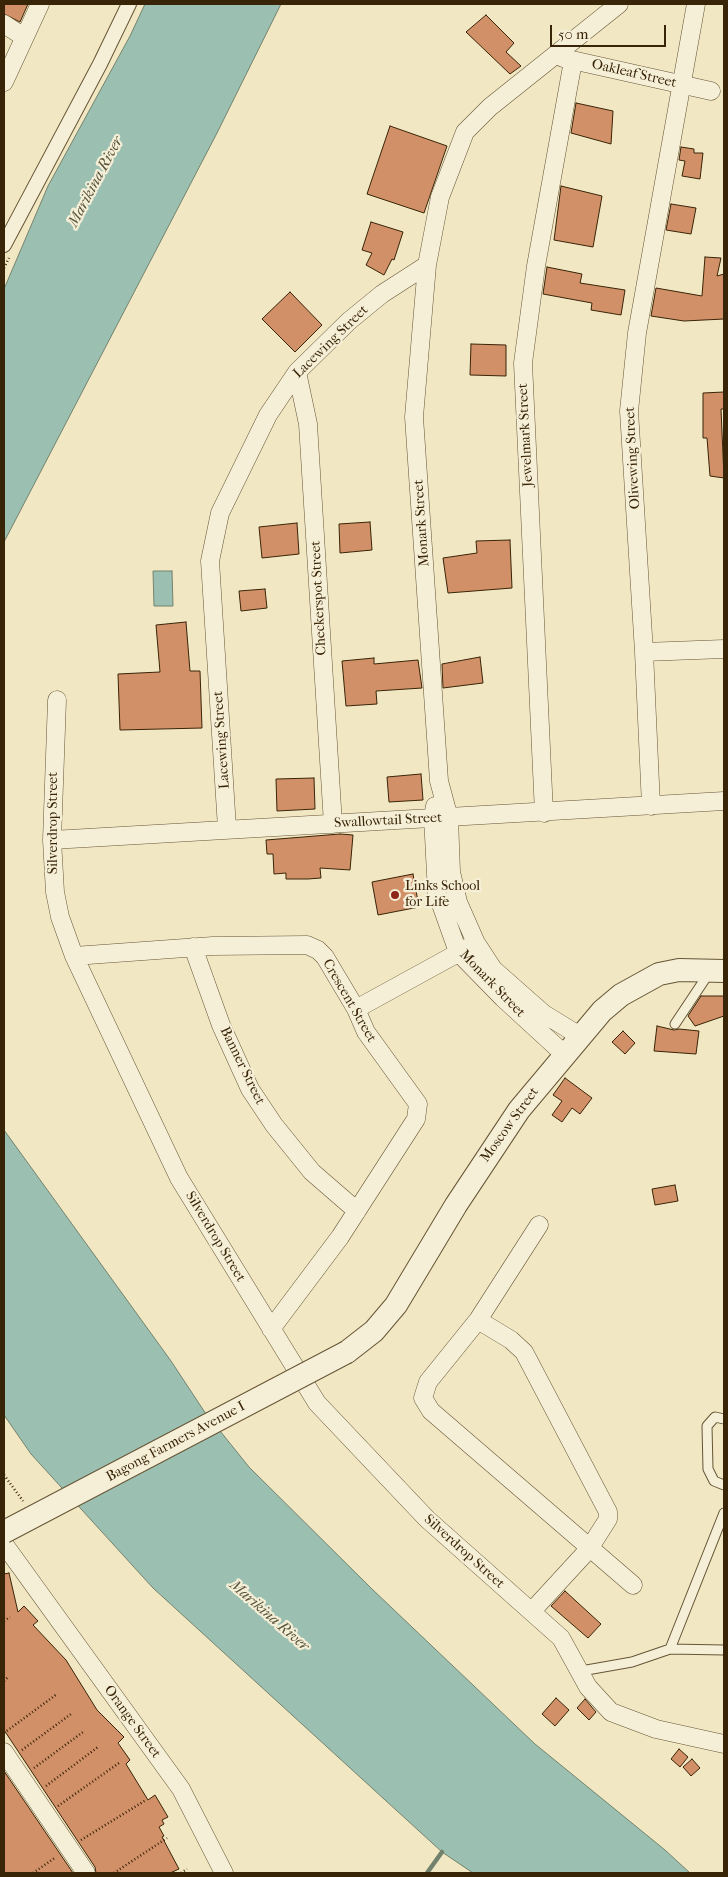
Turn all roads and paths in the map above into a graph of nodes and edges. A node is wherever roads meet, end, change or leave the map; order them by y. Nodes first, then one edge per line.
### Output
1 (40, 4) edge
2 (129, 4) edge
3 (619, 4) edge
4 (696, 4) edge
5 (4, 24) edge
6 (24, 38) junction
7 (565, 58) junction
8 (4, 82) edge
9 (681, 85) junction
10 (711, 91) dead end
11 (4, 245) edge
12 (427, 265) junction
13 (297, 372) junction
14 (724, 649) edge
15 (644, 652) junction
16 (57, 700) dead end
17 (724, 801) edge
18 (651, 806) junction
19 (544, 813) junction
20 (441, 818) junction
21 (333, 824) junction
22 (228, 828) junction
23 (52, 840) junction
24 (455, 890) junction
25 (437, 893) junction
26 (476, 943) junction
27 (194, 947) junction
28 (458, 952) junction
29 (74, 956) junction
30 (717, 970) edge
31 (356, 1009) junction
32 (675, 1024) dead end
33 (580, 1036) junction
34 (564, 1054) junction
35 (357, 1211) junction
36 (539, 1225) dead end
37 (478, 1320) junction
38 (271, 1329) junction
39 (348, 1352) joint
40 (724, 1419) edge
41 (4, 1475) edge
42 (724, 1485) edge
43 (24, 1503) dead end
44 (724, 1513) edge
45 (5, 1545) edge
46 (589, 1548) junction
47 (633, 1585) dead end
48 (532, 1611) junction
49 (10, 1617) dead end
50 (4, 1622) edge
51 (670, 1649) junction
52 (724, 1650) edge
53 (581, 1671) junction
54 (8, 1677) dead end
55 (4, 1681) edge
56 (57, 1694) dead end
57 (71, 1714) dead end
58 (83, 1732) dead end
59 (4, 1734) edge
60 (724, 1744) edge
61 (98, 1747) dead end
62 (6, 1756) edge
63 (119, 1763) dead end
64 (22, 1777) junction
65 (35, 1795) junction
66 (146, 1800) dead end
67 (47, 1814) junction
68 (167, 1838) dead end
69 (70, 1847) junction
70 (187, 1869) dead end
71 (33, 1873) edge
72 (86, 1873) edge
73 (114, 1873) edge
74 (181, 1873) edge
75 (224, 1873) edge

1 - 6 street
2 - 11 street
3 - 7 street
4 - 9 street
5 - 6 street
6 - 8 street
7 - 9 street, Oakleaf Street
7 - 12 street
7 - 19 street, Jewelmark Street
9 - 10 street, Oakleaf Street
9 - 15 street, Olivewing Street
12 - 13 street, Lacewing Street
12 - 20 street, Monark Street
13 - 21 street, Checkerspot Street
13 - 22 street, Lacewing Street
14 - 15 street
15 - 18 street, Olivewing Street
16 - 23 street, Silverdrop Street
17 - 18 street, Swallowtail Street
18 - 19 street, Swallowtail Street
19 - 20 street, Swallowtail Street
20 - 21 street, Swallowtail Street
20 - 24 street, Monark Street
20 - 25 street, Monark Street
21 - 22 street, Swallowtail Street
22 - 23 street, Swallowtail Street
23 - 29 street, Silverdrop Street
24 - 25 street
24 - 26 street, Monark Street
25 - 28 street, Monark Street
26 - 28 street
26 - 33 street, Monark Street
27 - 29 street, Crescent Street
27 - 31 street, Crescent Street
27 - 35 street, Banner Street
28 - 31 street
28 - 34 street, Monark Street
29 - 38 street, Silverdrop Street
30 - 32 lane
30 - 33 street, Moscow Street
31 - 35 street, Crescent Street
33 - 34 street, Moscow Street
34 - 39 street, Moscow Street
35 - 38 street, Crescent Street
36 - 37 street
37 - 46 street
37 - 46 street
38 - 48 street, Silverdrop Street
39 - 45 street, Bagong Farmers Avenue I, bridge
40 - 42 lane
41 - 43 path
44 - 51 lane
45 - 75 street, Orange Street
46 - 47 street
46 - 48 street
48 - 53 street, Silverdrop Street
49 - 50 path
51 - 52 lane
51 - 53 lane
53 - 60 street, Silverdrop Street
54 - 55 path
56 - 59 path
57 - 62 path
58 - 64 path
61 - 65 path
62 - 64 street
63 - 67 path
64 - 65 street
65 - 67 street
66 - 69 path
67 - 69 street
68 - 73 path
69 - 71 path
69 - 72 street
70 - 74 path

